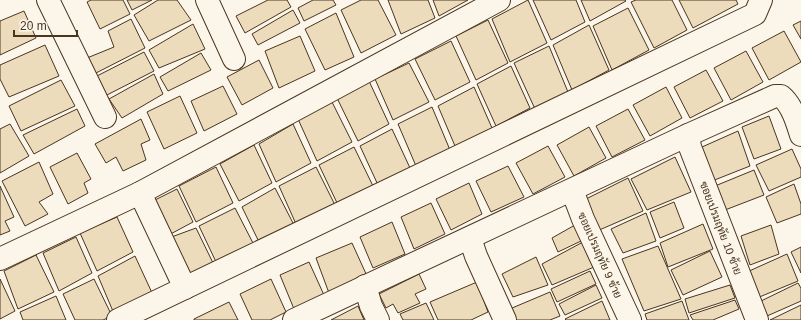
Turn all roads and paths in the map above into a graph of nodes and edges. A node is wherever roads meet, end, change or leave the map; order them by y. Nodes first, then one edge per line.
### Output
1 (48, 0) edge
2 (207, 0) edge
3 (499, 0) edge
4 (780, 0) edge
5 (758, 7) edge
6 (234, 59) dead end
7 (104, 117) dead end
8 (688, 135) junction
9 (801, 135) edge
10 (572, 190) junction
11 (140, 193) junction
12 (470, 238) junction
13 (0, 259) edge
14 (365, 286) junction
15 (185, 288) junction
16 (118, 320) edge
17 (294, 320) edge
18 (378, 320) edge
19 (505, 320) edge
20 (630, 320) edge
21 (757, 320) edge

1 - 7 street
2 - 6 street
3 - 11 street
4 - 5 street
5 - 15 street
8 - 9 street
8 - 10 street
8 - 21 street, ซอยเปรมฤทัย 10 ซ้าย
10 - 12 street
10 - 20 street, ซอยเปรมฤทัย 9 ซ้าย
11 - 13 street
11 - 15 street
12 - 14 street
12 - 19 street
14 - 17 street
14 - 18 street
15 - 16 street

